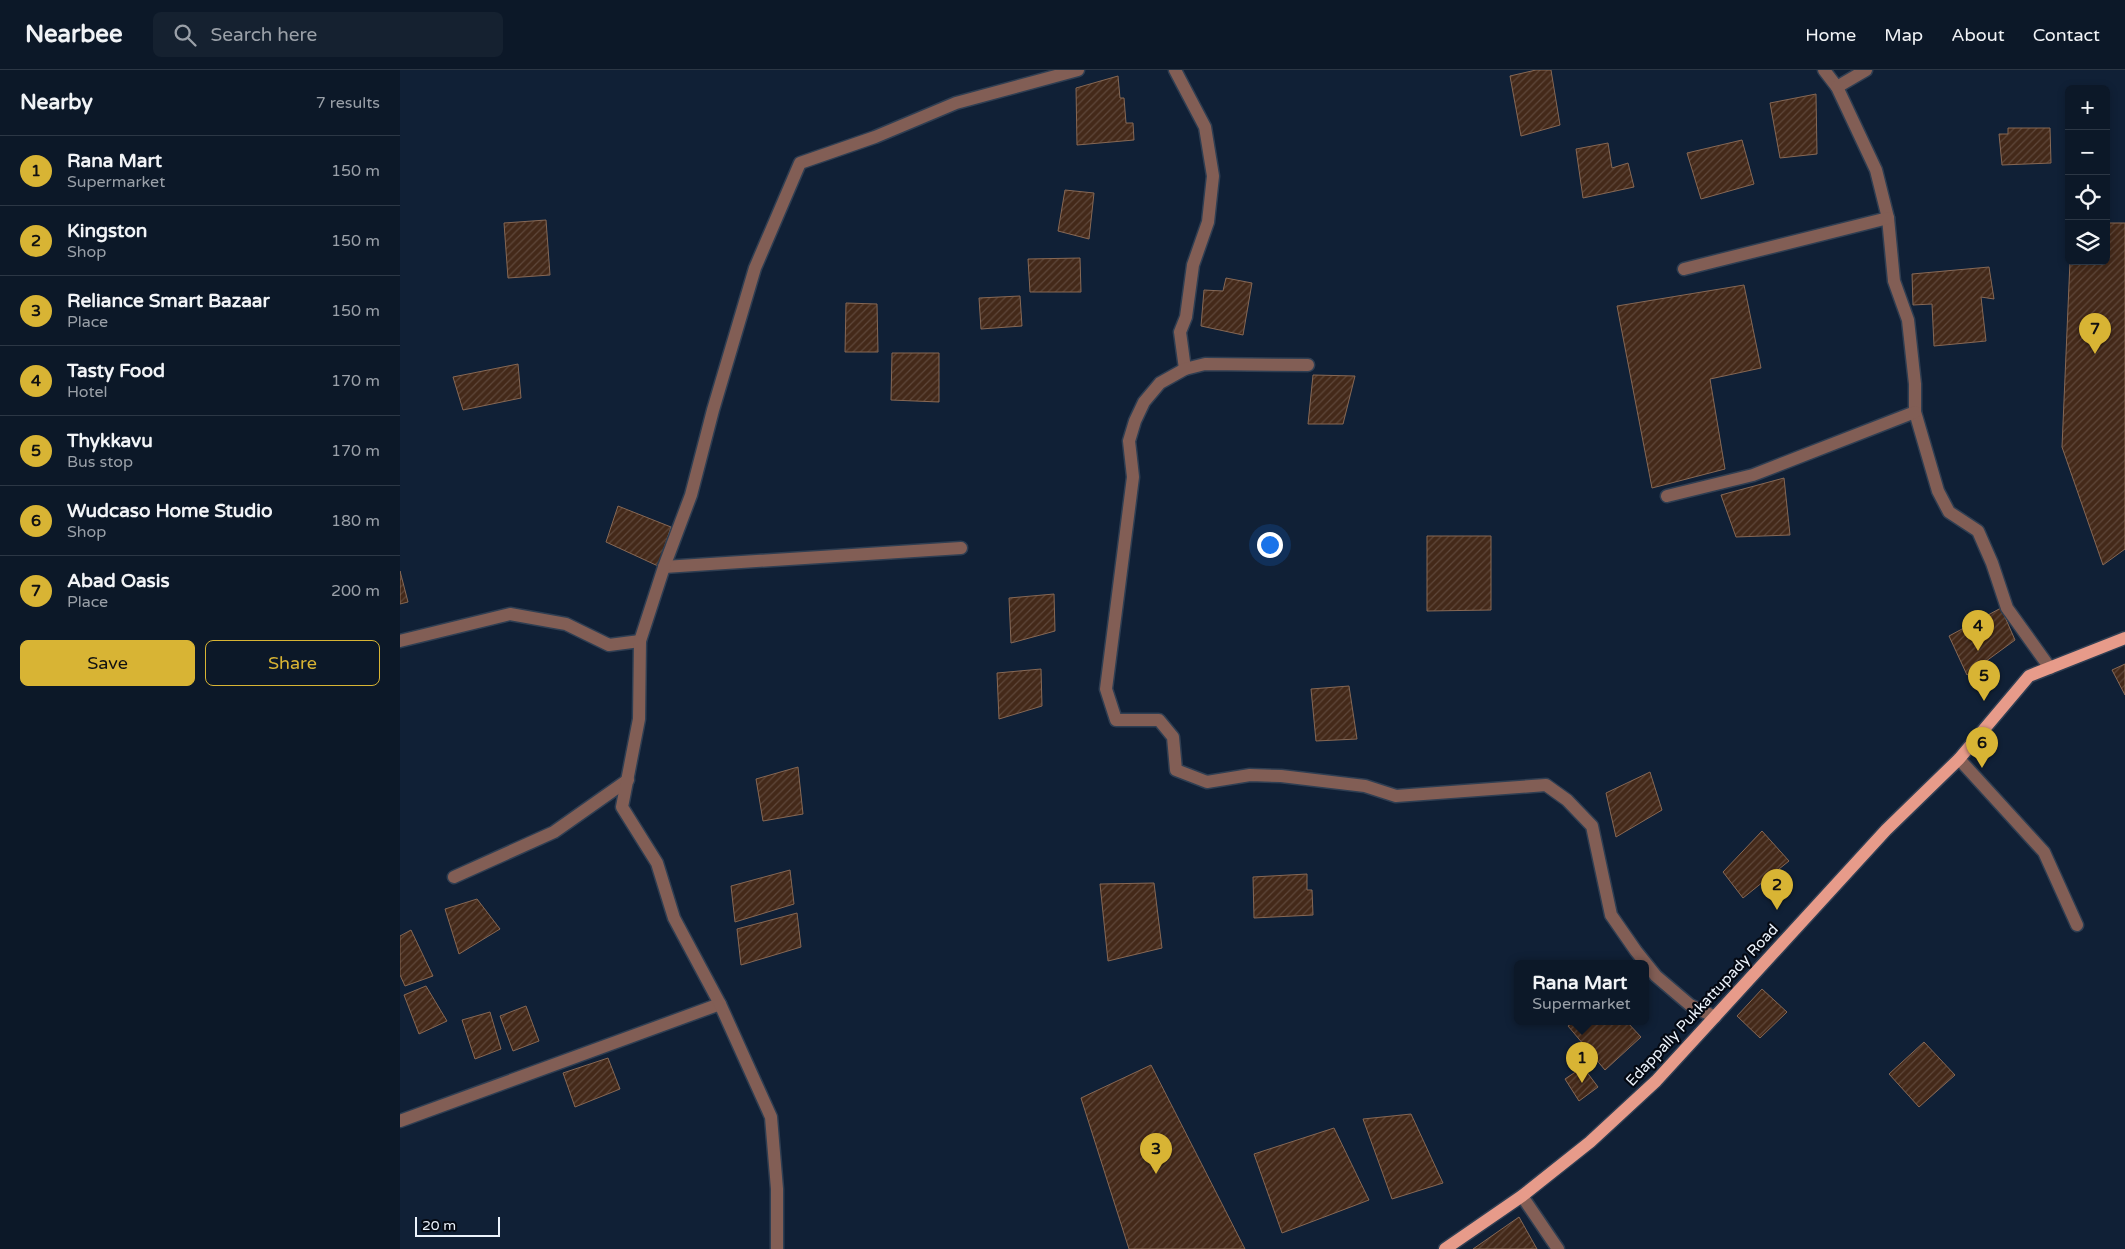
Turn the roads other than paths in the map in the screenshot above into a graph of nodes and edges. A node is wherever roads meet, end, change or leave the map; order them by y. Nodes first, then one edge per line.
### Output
1 (1078, 70) edge
2 (1175, 70) edge
3 (1824, 70) edge
4 (1866, 70) edge
5 (1837, 87) junction
6 (1888, 218) junction
7 (1684, 269) dead end
8 (1308, 365) dead end
9 (1184, 369) junction
10 (1915, 412) junction
11 (1667, 496) dead end
12 (961, 548) dead end
13 (664, 567) junction
14 (2125, 638) edge
15 (400, 641) edge
16 (640, 641) junction
17 (2050, 668) junction
18 (1959, 759) junction
19 (628, 780) junction
20 (454, 877) dead end
21 (2077, 924) dead end
22 (1643, 960) edge
23 (1649, 968) edge
24 (720, 1004) junction
25 (1715, 1017) junction
26 (400, 1121) edge
27 (1522, 1196) junction
28 (777, 1249) edge
29 (1445, 1249) edge
30 (1558, 1249) edge

1 - 13 street
2 - 9 street
3 - 5 street
4 - 5 street
5 - 6 street
6 - 7 street
6 - 10 street
8 - 9 street
9 - 22 street
10 - 11 street
10 - 17 street
12 - 13 street
13 - 16 street
14 - 17 main road, Edappally Pukkattupady Road
15 - 16 street
16 - 19 street
17 - 18 main road, Edappally Pukkattupady Road
18 - 21 street
18 - 25 main road, Edappally Pukkattupady Road
19 - 20 street
19 - 24 street
23 - 25 street
24 - 26 street
24 - 28 street
25 - 27 main road, Edappally Pukkattupady Road
27 - 29 main road, Edappally Pukkattupady Road
27 - 30 street

